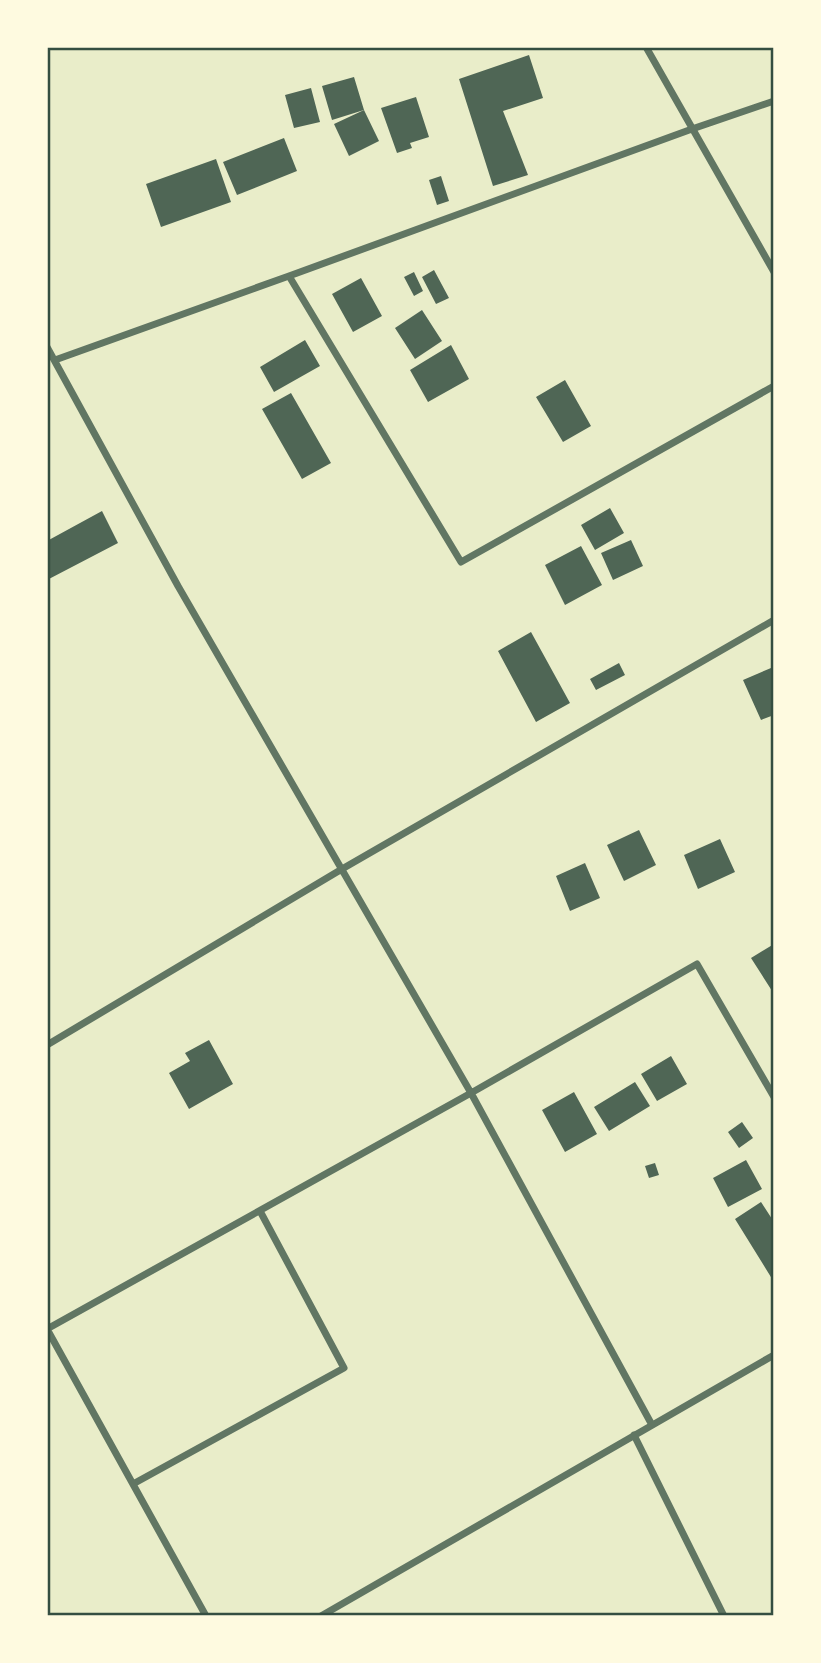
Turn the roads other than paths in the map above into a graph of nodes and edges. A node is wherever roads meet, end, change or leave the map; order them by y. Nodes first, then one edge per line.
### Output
1 (646, 47) edge
2 (774, 101) edge
3 (692, 129) junction
4 (774, 272) edge
5 (289, 276) junction
6 (47, 347) edge
7 (55, 359) junction
8 (774, 386) edge
9 (774, 620) edge
10 (342, 869) junction
11 (47, 1045) edge
12 (471, 1093) junction
13 (774, 1097) edge
14 (260, 1211) junction
15 (774, 1354) edge
16 (652, 1424) junction
17 (634, 1435) junction
18 (133, 1484) junction
19 (206, 1616) edge
20 (321, 1616) edge
21 (724, 1616) edge

1 - 3 street
2 - 3 street
3 - 4 street
3 - 5 street
5 - 7 street
5 - 8 street
6 - 7 street
7 - 10 street
9 - 10 street
10 - 11 street
10 - 12 street
12 - 13 street
12 - 14 street
12 - 16 street
14 - 18 street
14 - 18 street
15 - 16 street
16 - 17 street
17 - 20 street
17 - 21 street
18 - 19 street

